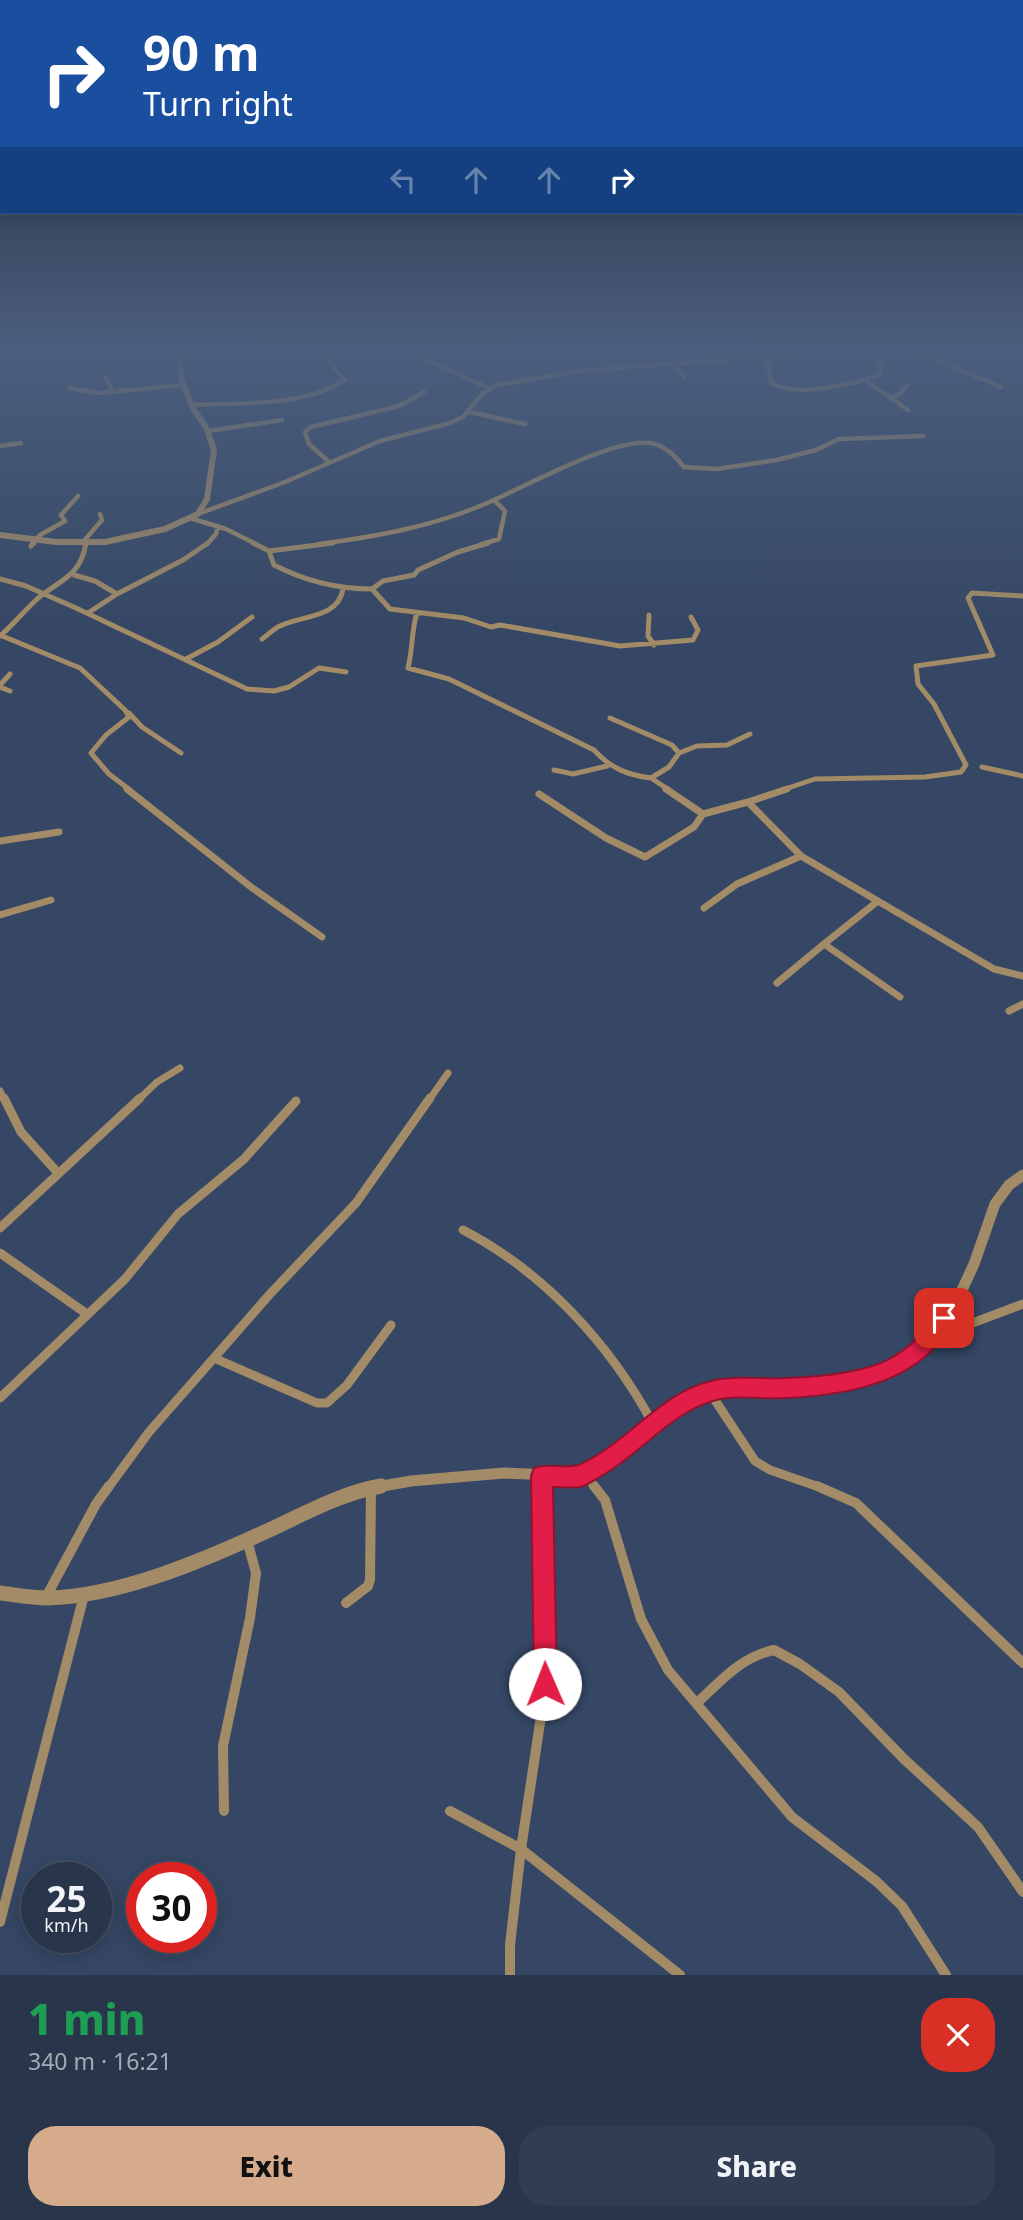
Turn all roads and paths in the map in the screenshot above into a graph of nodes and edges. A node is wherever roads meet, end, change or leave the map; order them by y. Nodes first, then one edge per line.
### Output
1 (211, 440) edge
2 (308, 440) edge
3 (383, 440) edge
4 (837, 440) edge
5 (21, 443) dead end
6 (0, 446) edge
7 (329, 462) junction
8 (78, 496) dead end
9 (494, 500) junction
10 (100, 514) dead end
11 (198, 514) junction
12 (190, 518) junction
13 (218, 526) junction
14 (0, 535) edge
15 (33, 543) junction
16 (84, 543) junction
17 (269, 551) junction
18 (74, 575) junction
19 (0, 579) edge
20 (342, 589) junction
21 (372, 589) junction
22 (117, 594) junction
23 (44, 595) junction
24 (1023, 596) edge
25 (417, 613) junction
26 (88, 614) junction
27 (649, 615) dead end
28 (252, 617) dead end
29 (691, 617) dead end
30 (0, 636) edge
31 (262, 639) dead end
32 (654, 645) junction
33 (186, 659) junction
34 (346, 672) dead end
35 (10, 674) dead end
36 (0, 686) edge
37 (10, 691) dead end
38 (125, 710) junction
39 (610, 718) dead end
40 (750, 734) dead end
41 (181, 752) dead end
42 (679, 753) junction
43 (607, 766) junction
44 (982, 767) dead end
45 (554, 770) dead end
46 (1023, 776) edge
47 (651, 778) junction
48 (539, 793) dead end
49 (748, 802) junction
50 (703, 814) junction
51 (59, 832) dead end
52 (0, 841) edge
53 (801, 856) junction
54 (51, 900) dead end
55 (878, 901) junction
56 (704, 908) dead end
57 (0, 915) edge
58 (322, 937) dead end
59 (824, 944) junction
60 (1023, 976) edge
61 (777, 983) dead end
62 (900, 997) dead end
63 (1023, 1004) edge
64 (1009, 1011) dead end
65 (180, 1068) dead end
66 (448, 1073) dead end
67 (0, 1091) edge
68 (296, 1101) dead end
69 (58, 1174) junction
70 (1023, 1175) edge
71 (0, 1228) edge
72 (463, 1230) dead end
73 (0, 1252) edge
74 (1023, 1304) edge
75 (87, 1314) junction
76 (391, 1325) dead end
77 (922, 1348) junction
78 (214, 1358) junction
79 (709, 1391) junction
80 (0, 1398) edge
81 (653, 1424) junction
82 (542, 1476) junction
83 (580, 1476) junction
84 (371, 1488) junction
85 (247, 1540) junction
86 (0, 1593) edge
87 (84, 1595) junction
88 (46, 1598) junction
89 (346, 1603) dead end
90 (1023, 1663) edge
91 (698, 1702) junction
92 (224, 1811) dead end
93 (450, 1811) dead end
94 (521, 1849) junction
95 (1023, 1892) edge
96 (0, 1922) edge
97 (510, 1975) edge
98 (680, 1975) edge
99 (946, 1975) edge

1 - 11 street
2 - 7 street
3 - 7 street
4 - 9 street
5 - 6 street
7 - 11 street
8 - 15 street
9 - 17 street
9 - 21 street
10 - 16 street
11 - 12 street
12 - 13 street
12 - 16 street
13 - 17 street
13 - 22 street
14 - 15 street
15 - 16 street
16 - 18 street
17 - 20 street
18 - 22 street
18 - 23 street
19 - 23 street
20 - 21 street
20 - 31 street
21 - 25 street
22 - 26 street
23 - 26 street
23 - 30 street
24 - 49 street
25 - 32 street
25 - 43 street
26 - 33 street
27 - 32 street
28 - 33 street
29 - 32 street
30 - 38 street
33 - 34 street
35 - 36 street
36 - 37 street
38 - 41 street
38 - 58 street
39 - 42 street
40 - 42 street
42 - 47 street
43 - 45 street
43 - 47 street
44 - 46 street
47 - 50 street
48 - 50 street
49 - 50 street
49 - 53 street
51 - 52 street
53 - 55 street
53 - 56 street
54 - 57 street
55 - 59 street
55 - 60 street
59 - 61 street
59 - 62 street
63 - 64 street
65 - 69 street
66 - 78 street
67 - 69 street
68 - 75 street
69 - 71 street
70 - 77 street
72 - 81 street
73 - 75 street
74 - 77 street
75 - 80 street
76 - 78 street
77 - 79 street
78 - 88 street
79 - 81 street
79 - 90 street
81 - 83 street
82 - 83 street
82 - 84 street
82 - 94 street
83 - 91 street
84 - 85 street
84 - 89 street
85 - 87 street
85 - 92 street
86 - 88 street
87 - 88 street
87 - 96 street
91 - 95 street
91 - 99 street
93 - 94 street
94 - 97 street
94 - 98 street

